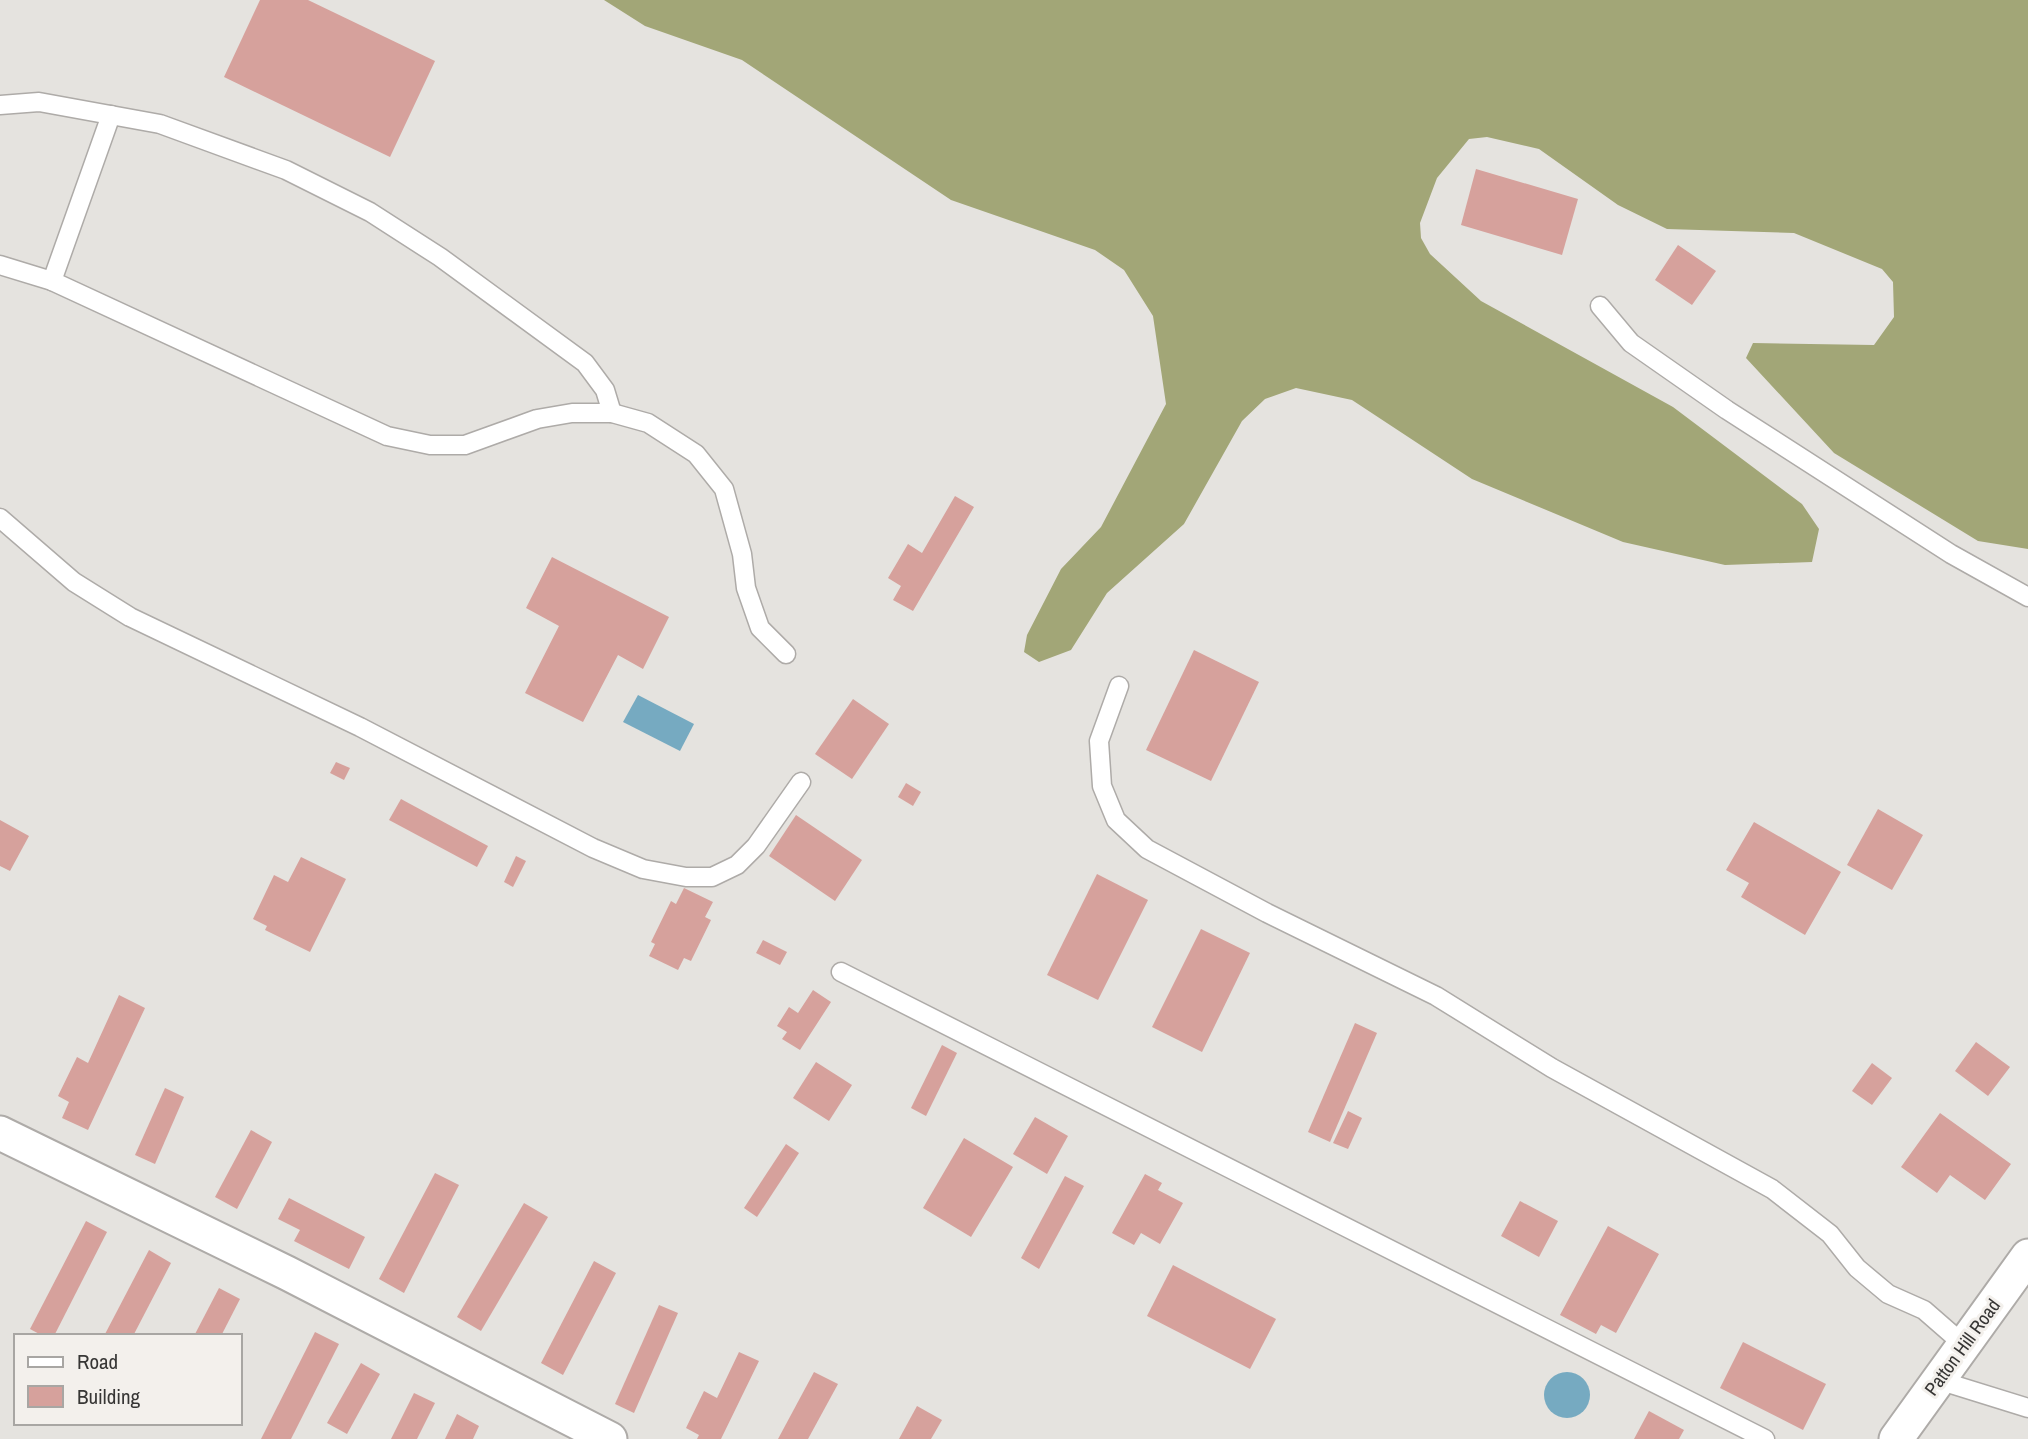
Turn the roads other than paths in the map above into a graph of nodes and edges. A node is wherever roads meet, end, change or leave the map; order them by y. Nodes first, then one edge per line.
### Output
1 (0, 105) edge
2 (111, 115) junction
3 (0, 265) edge
4 (52, 281) junction
5 (1600, 306) dead end
6 (612, 413) junction
7 (0, 518) edge
8 (2028, 597) edge
9 (786, 654) dead end
10 (1119, 686) dead end
11 (801, 782) dead end
12 (841, 972) dead end
13 (0, 1133) edge
14 (2028, 1256) edge
15 (1963, 1344) junction
16 (1938, 1380) junction
17 (2028, 1408) edge
18 (610, 1439) edge
19 (1765, 1439) edge
20 (1896, 1439) edge

1 - 2 lane
2 - 4 lane
2 - 6 lane
3 - 4 lane
4 - 6 lane
5 - 8 lane
6 - 9 lane
7 - 11 lane
10 - 15 lane
12 - 19 lane
13 - 18 street
14 - 15 street, Patton Hill Road
15 - 16 street, Patton Hill Road
16 - 17 lane
16 - 20 street, Patton Hill Road

